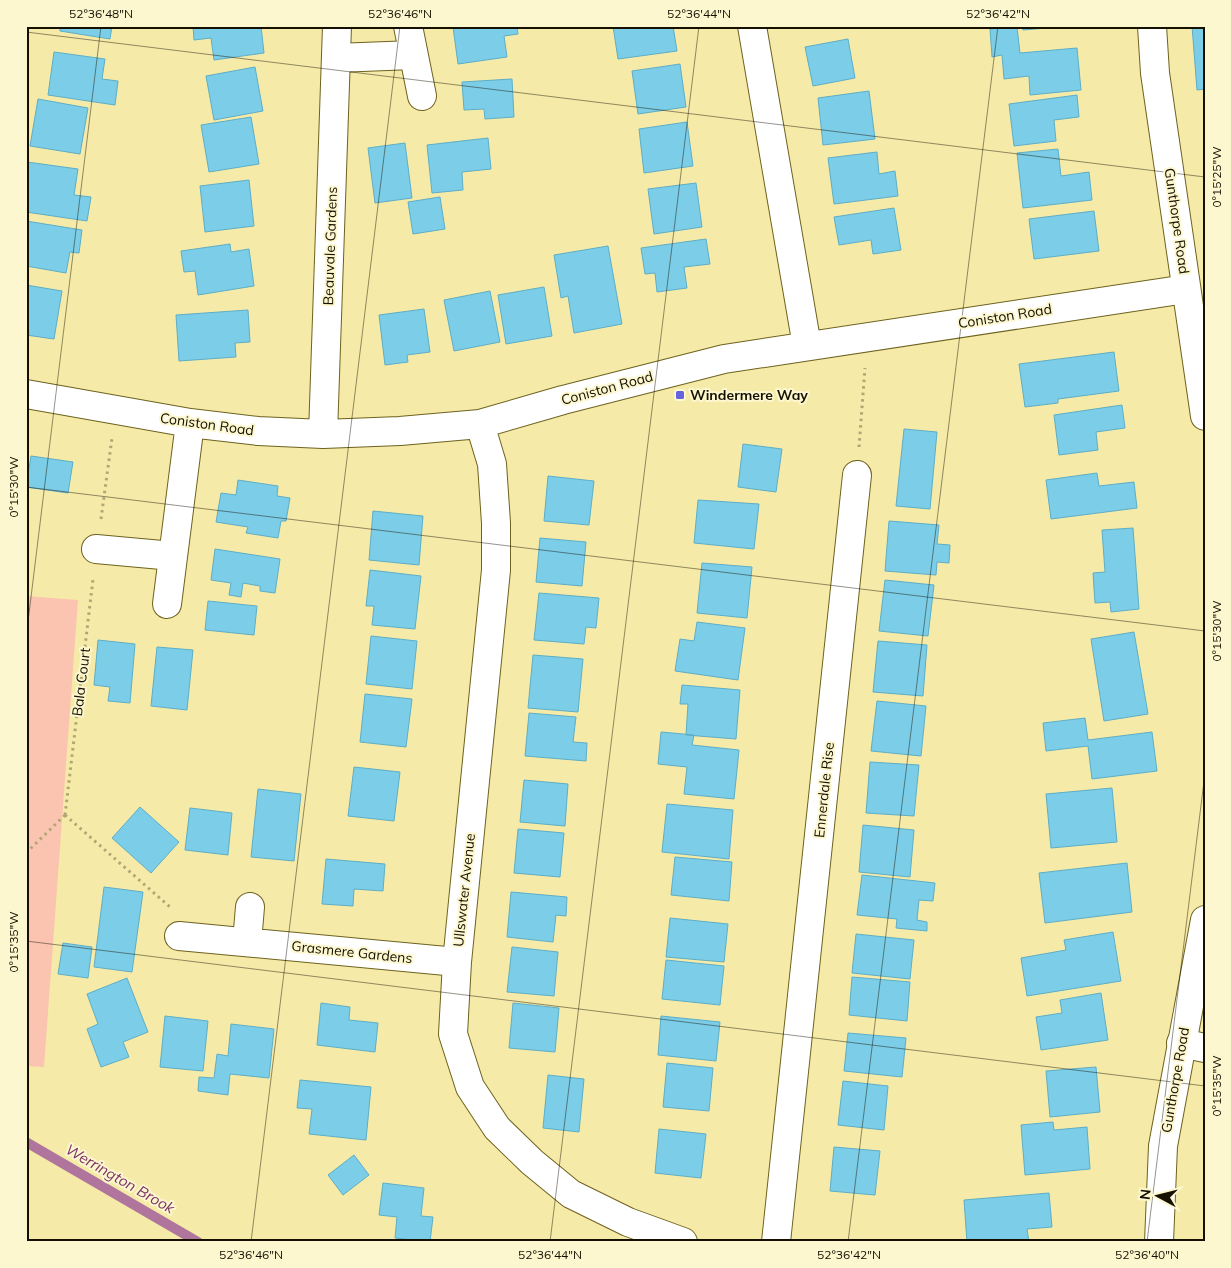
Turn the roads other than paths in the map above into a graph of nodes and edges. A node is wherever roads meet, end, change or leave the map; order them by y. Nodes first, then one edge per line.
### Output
1 (337, 26) edge
2 (408, 26) edge
3 (752, 26) edge
4 (1152, 26) edge
5 (413, 55) junction
6 (336, 58) junction
7 (422, 96) dead end
8 (1186, 288) junction
9 (806, 346) junction
10 (26, 394) edge
11 (1205, 416) edge
12 (190, 422) junction
13 (480, 424) junction
14 (323, 434) junction
15 (857, 475) road end
16 (96, 549) road end
17 (172, 556) junction
18 (167, 604) dead end
19 (250, 906) dead end
20 (1205, 920) edge
21 (179, 936) road end
22 (247, 942) junction
23 (457, 962) junction
24 (1193, 1045) edge
25 (682, 1242) edge
26 (776, 1242) edge
27 (1159, 1242) edge

1 - 6 street, Beauvale Gardens
2 - 5 street
3 - 9 street
4 - 8 street, Gunthorpe Road
5 - 6 street
5 - 7 street
6 - 14 street, Beauvale Gardens
8 - 9 street, Coniston Road
8 - 11 street, Gunthorpe Road
9 - 13 street, Coniston Road
10 - 12 street, Coniston Road
12 - 14 street, Coniston Road
12 - 17 street
13 - 14 street, Coniston Road
13 - 23 street, Ullswater Avenue
15 - 26 street, Ennerdale Rise
16 - 17 street
17 - 18 street
19 - 22 street
20 - 24 street, Gunthorpe Road
21 - 22 street, Grasmere Gardens
22 - 23 street, Grasmere Gardens
23 - 25 street, Ullswater Avenue
24 - 27 street, Gunthorpe Road

